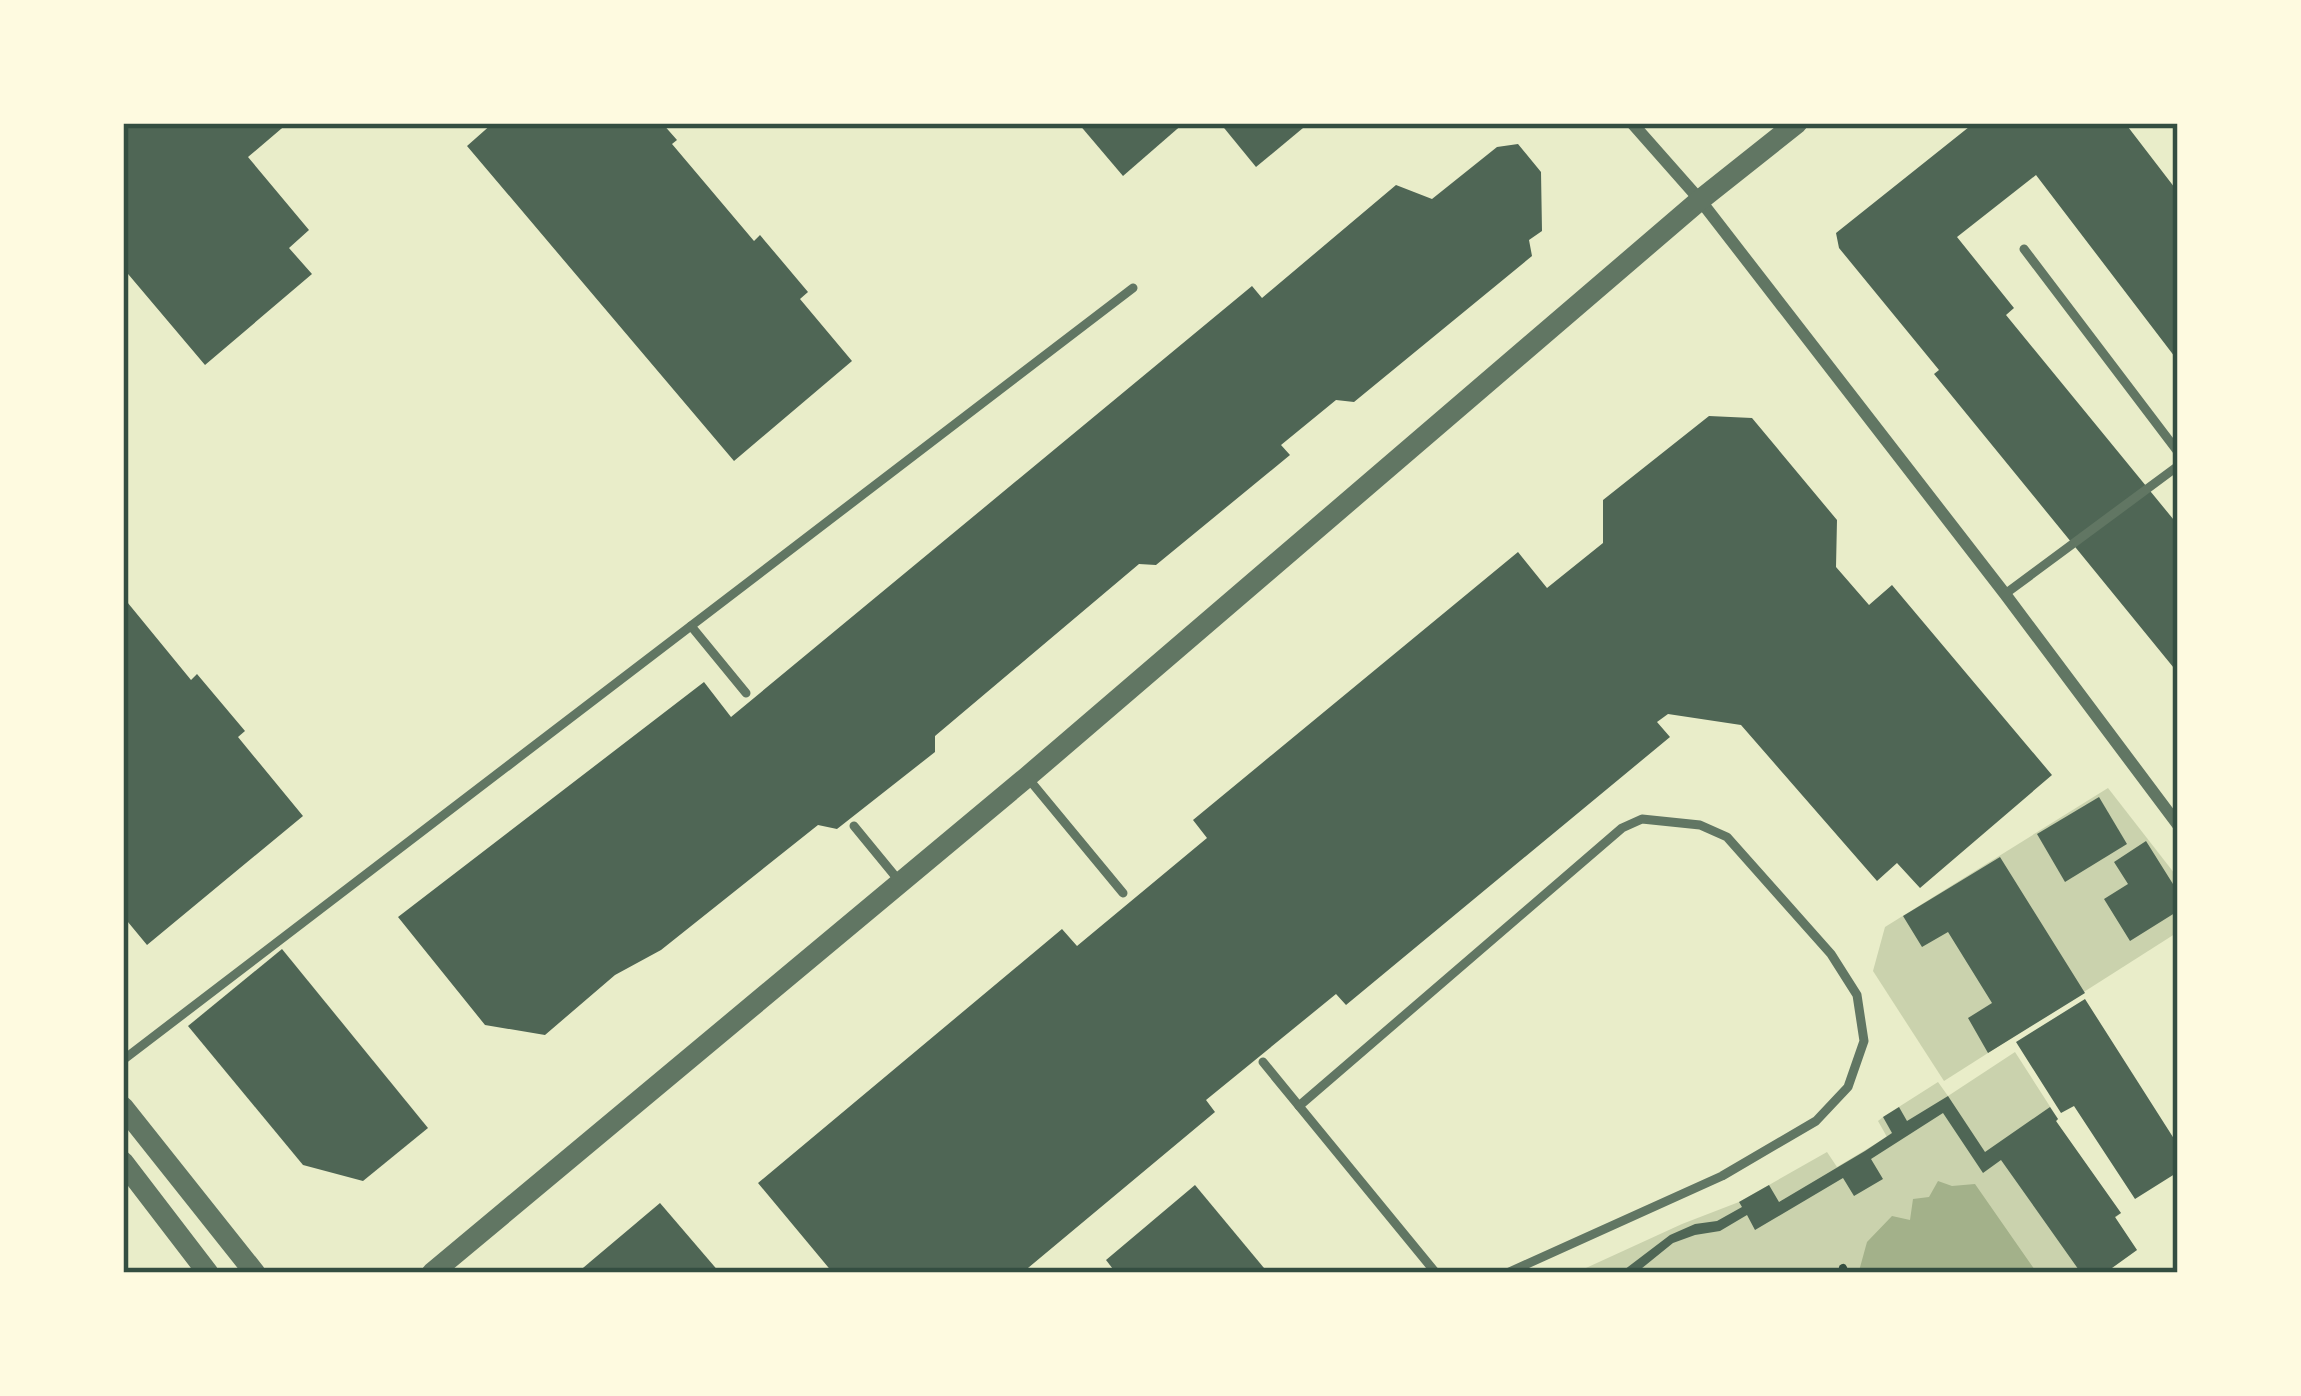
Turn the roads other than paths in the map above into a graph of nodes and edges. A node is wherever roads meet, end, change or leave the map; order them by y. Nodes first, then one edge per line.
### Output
1 (1632, 123) edge
2 (1797, 123) edge
3 (1700, 200) junction
4 (2024, 249) dead end
5 (1133, 288) dead end
6 (2178, 452) edge
7 (2178, 466) edge
8 (2005, 595) junction
9 (691, 626) junction
10 (746, 693) dead end
11 (1027, 777) junction
12 (2178, 825) edge
13 (854, 826) dead end
14 (901, 882) junction
15 (1123, 893) dead end
16 (123, 1060) edge
17 (1263, 1062) dead end
18 (1299, 1106) junction
19 (123, 1107) edge
20 (123, 1162) edge
21 (208, 1273) edge
22 (255, 1273) edge
23 (431, 1273) edge
24 (1436, 1273) edge
25 (1507, 1273) edge

1 - 3 street
2 - 3 street
3 - 8 street
3 - 11 street
4 - 6 lane
5 - 9 lane
7 - 8 lane
8 - 12 street
9 - 10 lane
9 - 16 lane
11 - 14 street
11 - 15 lane
13 - 14 lane
14 - 23 street
17 - 18 lane
18 - 24 lane
18 - 25 lane
19 - 22 street
20 - 21 street

